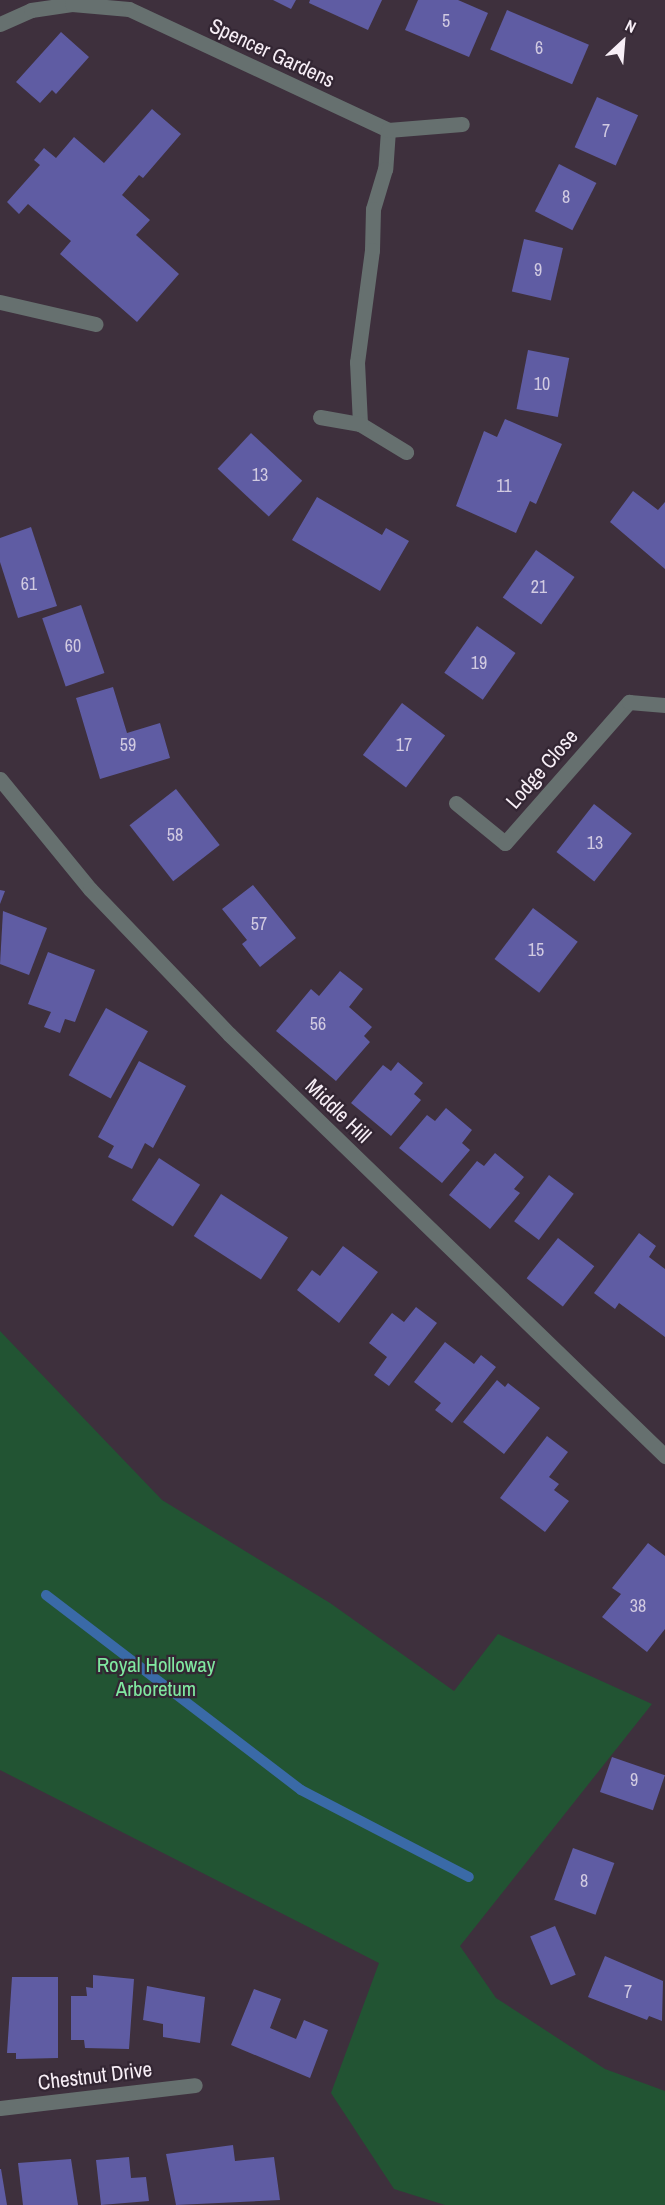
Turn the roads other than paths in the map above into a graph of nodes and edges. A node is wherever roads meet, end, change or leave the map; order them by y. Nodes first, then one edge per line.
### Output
1 (0, 24) edge
2 (462, 124) dead end
3 (388, 130) junction
4 (0, 303) edge
5 (96, 324) dead end
6 (320, 417) dead end
7 (360, 424) junction
8 (405, 452) dead end
9 (665, 705) edge
10 (0, 779) edge
11 (456, 803) dead end
12 (665, 1456) edge
13 (195, 2085) dead end
14 (0, 2108) edge

1 - 3 street, Spencer Gardens
2 - 3 street, Spencer Gardens
3 - 7 street
4 - 5 street
6 - 7 street
7 - 8 street
9 - 11 street, Lodge Close
10 - 12 street, Middle Hill
13 - 14 street, Chestnut Drive

